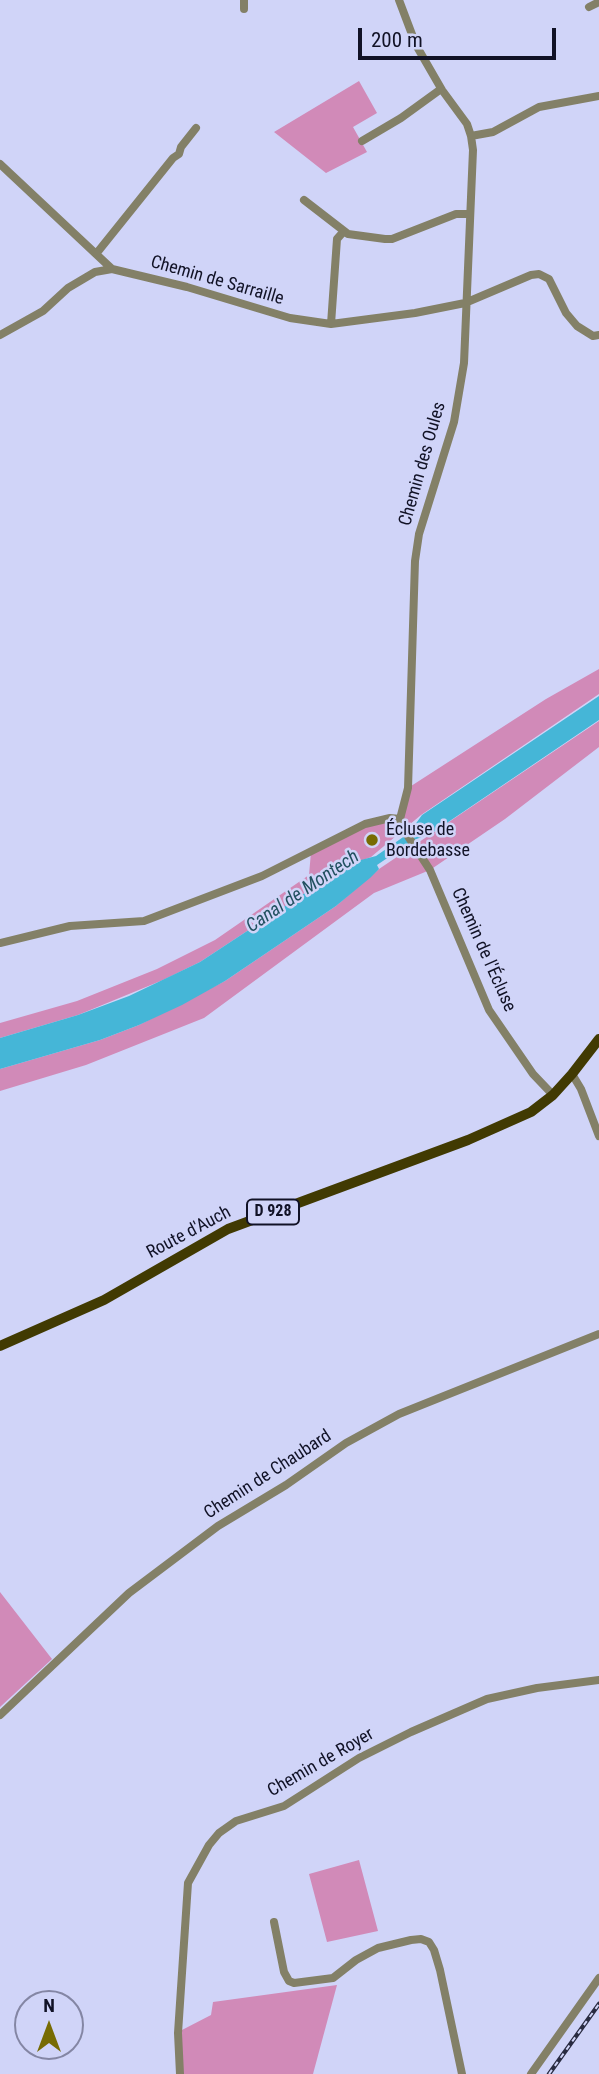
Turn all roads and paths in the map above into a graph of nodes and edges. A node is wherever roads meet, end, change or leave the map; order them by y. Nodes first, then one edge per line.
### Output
1 (399, 0) edge
2 (599, 2) edge
3 (589, 7) dead end
4 (441, 89) junction
5 (599, 96) edge
6 (196, 128) dead end
7 (471, 136) junction
8 (362, 141) dead end
9 (0, 164) edge
10 (304, 200) dead end
11 (469, 214) junction
12 (344, 231) junction
13 (96, 254) junction
14 (112, 269) junction
15 (465, 303) junction
16 (331, 324) junction
17 (0, 335) edge
18 (599, 335) edge
19 (400, 819) junction
20 (0, 943) edge
21 (599, 1039) edge
22 (572, 1074) junction
23 (553, 1095) junction
24 (599, 1136) edge
25 (599, 1334) edge
26 (0, 1346) edge
27 (599, 1680) edge
28 (0, 1715) edge
29 (274, 1922) dead end
30 (599, 1978) edge
31 (180, 2074) edge
32 (463, 2074) edge
33 (531, 2074) edge

1 - 4 street
2 - 3 street
4 - 7 street
4 - 8 street
5 - 7 street
6 - 13 street
7 - 11 street, Chemin des Oules
9 - 13 street, Chemin de Sarraille
10 - 12 street
11 - 12 street
11 - 15 street, Chemin des Oules
12 - 16 street
13 - 14 street, Chemin de Sarraille
14 - 16 street, Chemin de Sarraille
14 - 17 street
15 - 16 street, Chemin de Sarraille
15 - 18 street, Chemin de Sarraille
15 - 19 street, Chemin des Oules
19 - 20 street
19 - 23 street, Chemin de l'Écluse
21 - 22 main road, D 928
22 - 23 main road, D 928
22 - 24 street
23 - 26 main road, Route d'Auch / D 928
25 - 28 street, Chemin de Chaubard
27 - 31 street, Chemin de Royer
29 - 32 street
30 - 33 street

